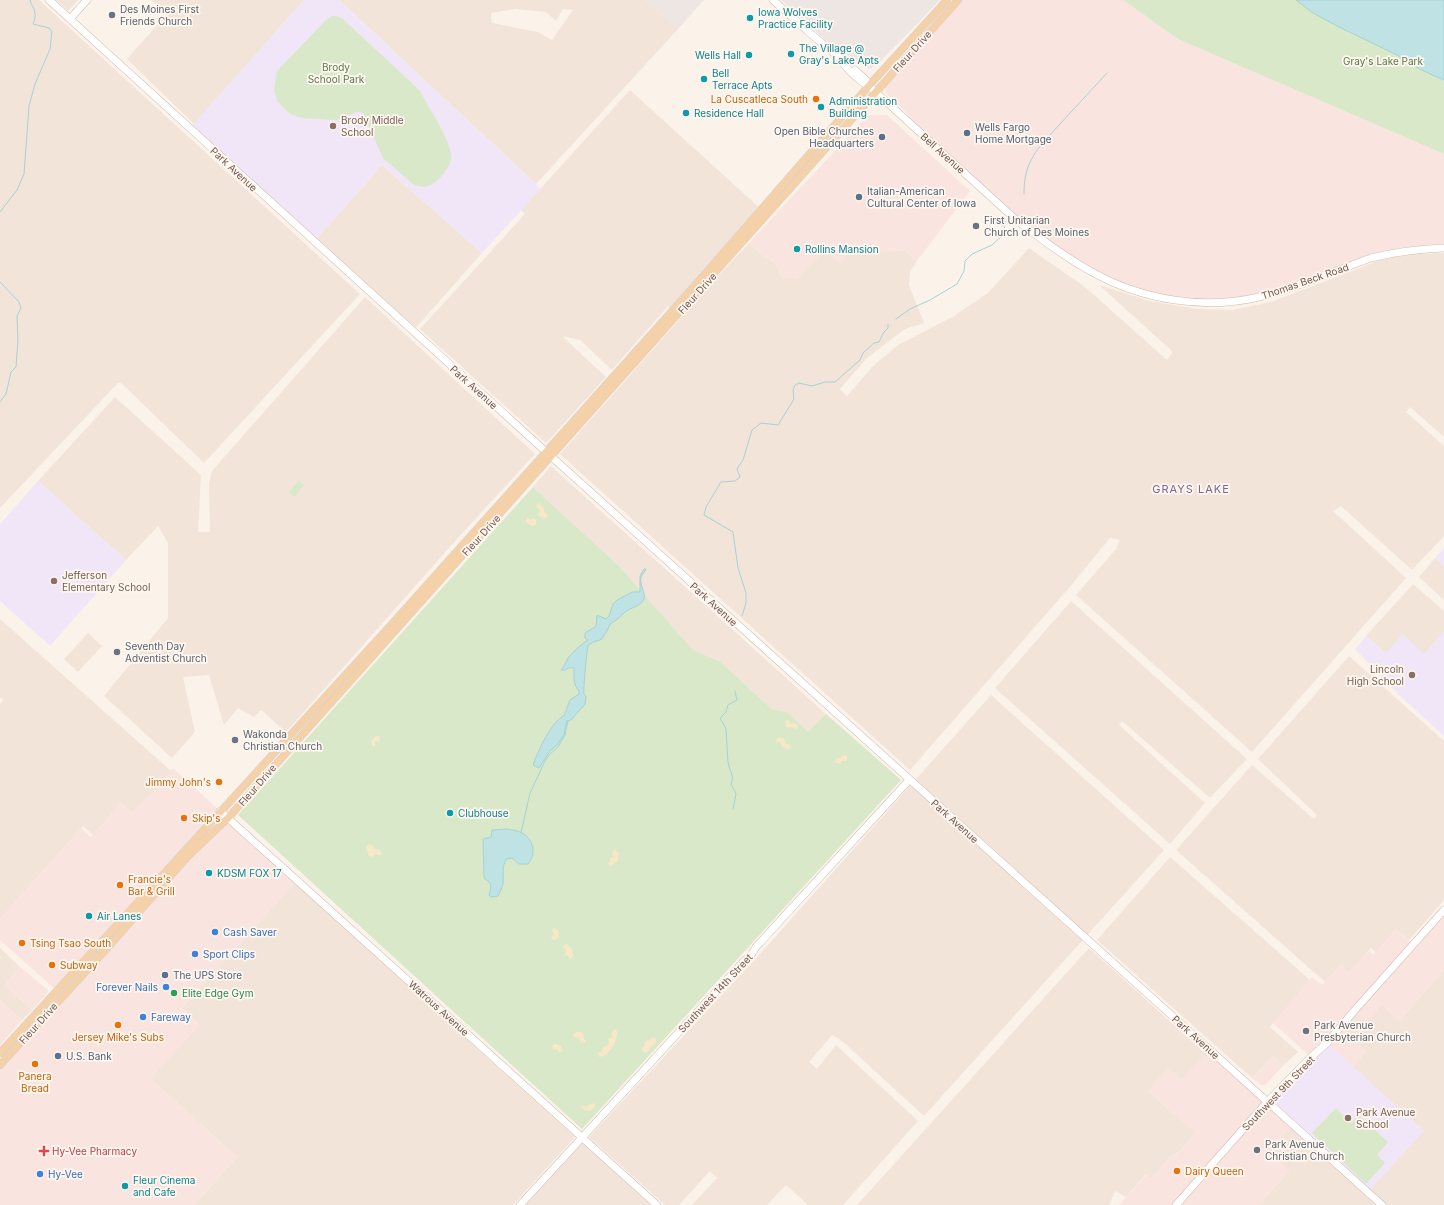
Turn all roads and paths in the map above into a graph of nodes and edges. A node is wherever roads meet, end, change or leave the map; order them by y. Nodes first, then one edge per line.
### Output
1 (49, 0) edge
2 (87, 0) edge
3 (773, 0) edge
4 (947, 0) edge
5 (958, 0) edge
6 (70, 19) junction
7 (839, 58) junction
8 (893, 59) junction
9 (861, 75) junction
10 (869, 86) junction
11 (876, 92) junction
12 (1036, 235) joint
13 (1444, 248) edge
14 (548, 454) junction
15 (909, 780) junction
16 (220, 811) junction
17 (228, 818) junction
18 (1444, 910) edge
19 (0, 1054) edge
20 (0, 1065) edge
21 (1268, 1101) junction
22 (582, 1137) junction
23 (520, 1205) edge
24 (656, 1205) edge
25 (1176, 1205) edge
26 (1382, 1205) edge

1 - 6 street, Park Avenue
2 - 6 street
3 - 7 street, Bell Avenue
4 - 8 main road, Fleur Drive
5 - 11 main road, Fleur Drive
6 - 14 street, Park Avenue
7 - 9 street, Bell Avenue
7 - 10 street, Bell Avenue
8 - 9 street
8 - 10 main road, Fleur Drive
9 - 10 street, Bell Avenue
10 - 11 street, Bell Avenue
10 - 14 main road, Fleur Drive
11 - 12 street, Bell Avenue
11 - 14 main road, Fleur Drive
12 - 13 street, Thomas Beck Road
14 - 15 street, Park Avenue
14 - 16 main road, Fleur Drive
14 - 17 main road, Fleur Drive
15 - 21 street, Park Avenue
15 - 22 street, Southwest 14th Street
16 - 17 street, Watrous Avenue
16 - 19 main road, Fleur Drive
17 - 20 main road, Fleur Drive
17 - 22 street, Watrous Avenue
18 - 21 street, Southwest 9th Street
21 - 25 street, Southwest 9th Street
21 - 26 street, Park Avenue
22 - 23 street, Southwest 14th Street
22 - 24 street, Watrous Avenue

